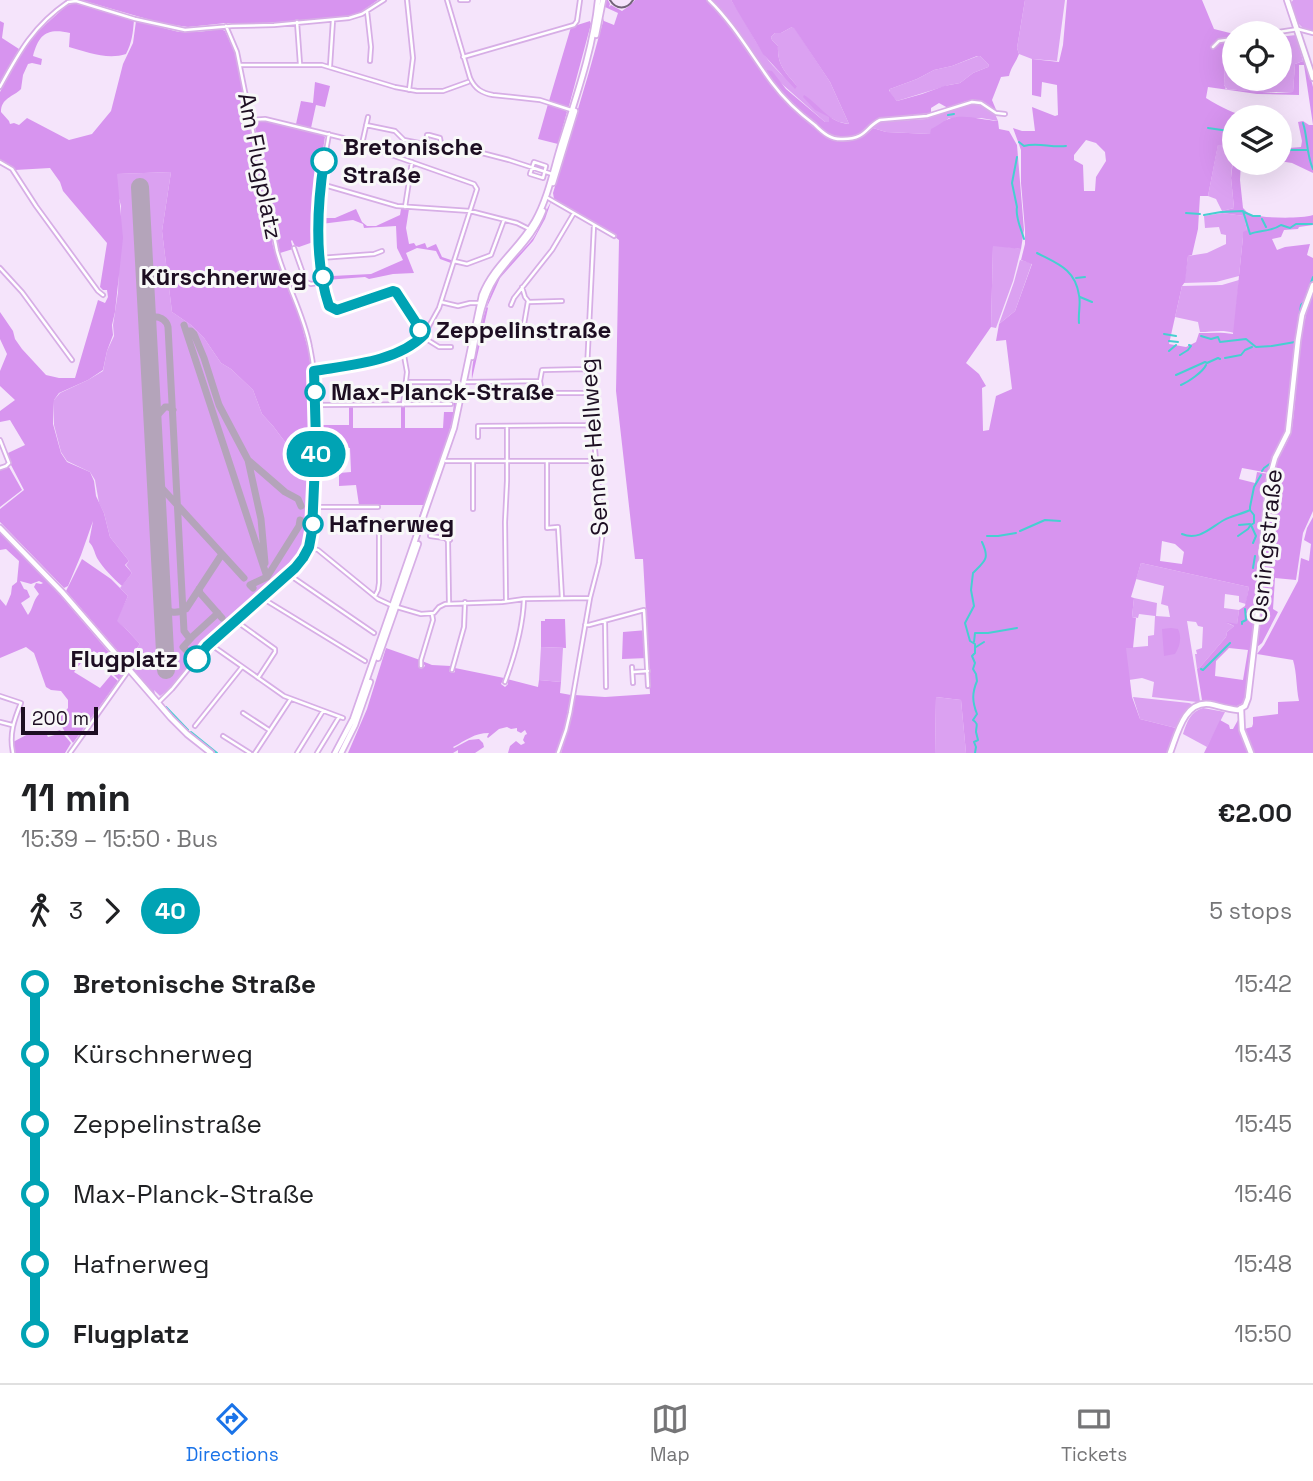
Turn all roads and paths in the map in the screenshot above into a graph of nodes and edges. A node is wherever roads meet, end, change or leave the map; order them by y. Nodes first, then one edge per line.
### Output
1 (384, 0) edge
2 (407, 0) edge
3 (447, 0) edge
4 (460, 0) edge
5 (468, 0) edge
6 (580, 0) edge
7 (600, 0) edge
8 (709, 0) edge
9 (1287, 0) edge
10 (68, 1) edge
11 (367, 11) junction
12 (333, 20) junction
13 (297, 22) junction
14 (226, 26) junction
15 (1298, 29) junction
16 (1292, 30) edge
17 (1313, 33) edge
18 (1222, 41) edge
19 (1213, 47) dead end
20 (463, 57) junction
21 (370, 61) dead end
22 (300, 64) junction
23 (240, 65) junction
24 (330, 66) junction
25 (1313, 78) edge
26 (468, 82) dead end
27 (0, 87) edge
28 (409, 90) junction
29 (572, 111) junction
30 (1005, 114) dead end
31 (368, 117) dead end
32 (250, 120) junction
33 (366, 125) junction
34 (329, 134) junction
35 (426, 143) junction
36 (362, 144) junction
37 (441, 144) junction
38 (0, 162) edge
39 (412, 162) junction
40 (532, 167) junction
41 (545, 172) junction
42 (552, 174) junction
43 (321, 184) junction
44 (548, 198) junction
45 (405, 207) junction
46 (470, 211) junction
47 (574, 213) junction
48 (504, 220) junction
49 (594, 225) junction
50 (532, 230) junction
51 (614, 236) dead end
52 (294, 248) dead end
53 (382, 251) dead end
54 (320, 258) junction
55 (454, 261) junction
56 (0, 268) edge
57 (323, 282) junction
58 (1313, 285) edge
59 (522, 287) junction
60 (103, 295) dead end
61 (562, 301) dead end
62 (441, 302) junction
63 (528, 302) junction
64 (482, 303) junction
65 (511, 305) dead end
66 (424, 336) junction
67 (558, 337) dead end
68 (451, 347) dead end
69 (403, 350) junction
70 (72, 360) dead end
71 (587, 369) junction
72 (314, 371) junction
73 (540, 381) junction
74 (407, 382) junction
75 (449, 382) dead end
76 (467, 382) junction
77 (588, 393) junction
78 (451, 404) dead end
79 (315, 405) junction
80 (403, 405) junction
81 (592, 425) junction
82 (507, 426) junction
83 (478, 436) dead end
84 (0, 440) edge
85 (446, 461) junction
86 (473, 461) junction
87 (507, 461) junction
88 (547, 461) junction
89 (596, 461) junction
90 (0, 468) edge
91 (314, 507) junction
92 (378, 507) dead end
93 (473, 509) dead end
94 (407, 522) dead end
95 (0, 528) edge
96 (430, 536) dead end
97 (309, 547) junction
98 (288, 574) junction
99 (375, 596) junction
100 (262, 598) junction
101 (524, 598) junction
102 (562, 598) junction
103 (590, 598) junction
104 (506, 601) junction
105 (449, 603) junction
106 (465, 603) junction
107 (395, 606) junction
108 (432, 614) junction
109 (236, 621) junction
110 (604, 621) junction
111 (585, 625) junction
112 (374, 633) dead end
113 (210, 643) junction
114 (365, 661) dead end
115 (421, 666) dead end
116 (242, 667) junction
117 (632, 667) dead end
118 (130, 670) junction
119 (453, 670) dead end
120 (648, 671) junction
121 (633, 672) junction
122 (258, 678) junction
123 (505, 682) dead end
124 (633, 683) dead end
125 (606, 687) dead end
126 (648, 687) dead end
127 (0, 696) edge
128 (290, 699) junction
129 (158, 703) junction
130 (1241, 708) junction
131 (323, 711) junction
132 (243, 713) dead end
133 (0, 722) edge
134 (12, 725) junction
135 (195, 726) dead end
136 (270, 730) junction
137 (223, 736) dead end
138 (13, 753) edge
139 (70, 753) edge
140 (211, 753) edge
141 (252, 753) edge
142 (296, 753) edge
143 (317, 753) edge
144 (335, 753) edge
145 (341, 753) edge
146 (558, 753) edge
147 (1170, 753) edge
148 (1251, 753) edge

1 - 11 street
2 - 28 street
3 - 20 street
4 - 5 street
6 - 20 street
7 - 29 main road
7 - 44 main road
8 - 30 street
9 - 15 main road
10 - 14 street
10 - 27 street
11 - 12 street
11 - 21 street
12 - 13 street
12 - 24 street
13 - 14 street
13 - 22 street
14 - 23 street, Am Flugplatz
15 - 16 street
15 - 17 street
15 - 25 main road
18 - 19 street
20 - 29 street
22 - 23 street
22 - 24 street
23 - 32 street, Am Flugplatz
24 - 28 street
26 - 28 street
29 - 42 main road
31 - 33 street
32 - 34 street
32 - 72 street, Am Flugplatz
33 - 35 street
33 - 36 street
34 - 36 street
34 - 43 street
35 - 37 street
35 - 37 street
36 - 39 street
37 - 40 street
38 - 60 street
39 - 45 street
39 - 46 street
40 - 41 street
40 - 41 street
41 - 42 street
42 - 50 main road
43 - 45 street
43 - 54 street
44 - 47 street
44 - 50 main road
45 - 46 street
46 - 48 street
46 - 55 street
47 - 49 street
47 - 59 street
48 - 50 street
48 - 55 street
49 - 51 street
49 - 71 street, Senner Hellweg
50 - 64 main road
52 - 57 street
53 - 54 street
54 - 57 street
55 - 62 street
56 - 70 street
57 - 66 street
58 - 130 main road, Osningstraße
59 - 63 street
59 - 65 street
61 - 63 street
62 - 64 street
62 - 66 street
63 - 67 street
64 - 76 main road
64 - 107 main road
66 - 68 street
66 - 69 street
69 - 72 street
69 - 74 street
71 - 73 street
71 - 77 street, Senner Hellweg
72 - 79 street, Am Flugplatz
73 - 76 street
73 - 77 street
74 - 75 street
74 - 80 street
76 - 85 main road
77 - 81 street, Senner Hellweg
78 - 80 street
79 - 80 street
79 - 91 street, Am Flugplatz
81 - 82 street
81 - 89 street, Senner Hellweg
82 - 83 street
82 - 87 street
84 - 90 street
85 - 86 street
85 - 107 main road
86 - 87 street
86 - 93 street
87 - 88 street
87 - 104 street
88 - 89 street
88 - 102 street
89 - 103 street, Senner Hellweg
91 - 92 street
91 - 97 street, Am Flugplatz
94 - 99 street
95 - 118 main road
96 - 105 street
97 - 98 street
97 - 99 street
98 - 100 street
98 - 112 street
99 - 107 street
100 - 109 street
100 - 114 street
101 - 102 street
101 - 104 street
101 - 123 street
102 - 103 street
103 - 111 street, Senner Hellweg
104 - 106 street
105 - 106 street
105 - 108 street
106 - 119 street
107 - 108 street
107 - 144 main road
107 - 145 main road
108 - 115 street
109 - 113 street
109 - 122 street
110 - 111 street
110 - 120 street
110 - 125 street
111 - 146 street, Senner Hellweg
113 - 116 street
113 - 129 street
116 - 122 street
116 - 135 street
117 - 121 street
118 - 129 main road
118 - 139 street
120 - 121 street
120 - 126 street
121 - 124 street
122 - 128 street
127 - 134 street
128 - 131 street
128 - 136 street
129 - 140 main road
130 - 147 main road
130 - 148 main road
131 - 142 street
131 - 143 street
132 - 136 street
133 - 134 street
134 - 138 street
136 - 141 street
137 - 141 street

